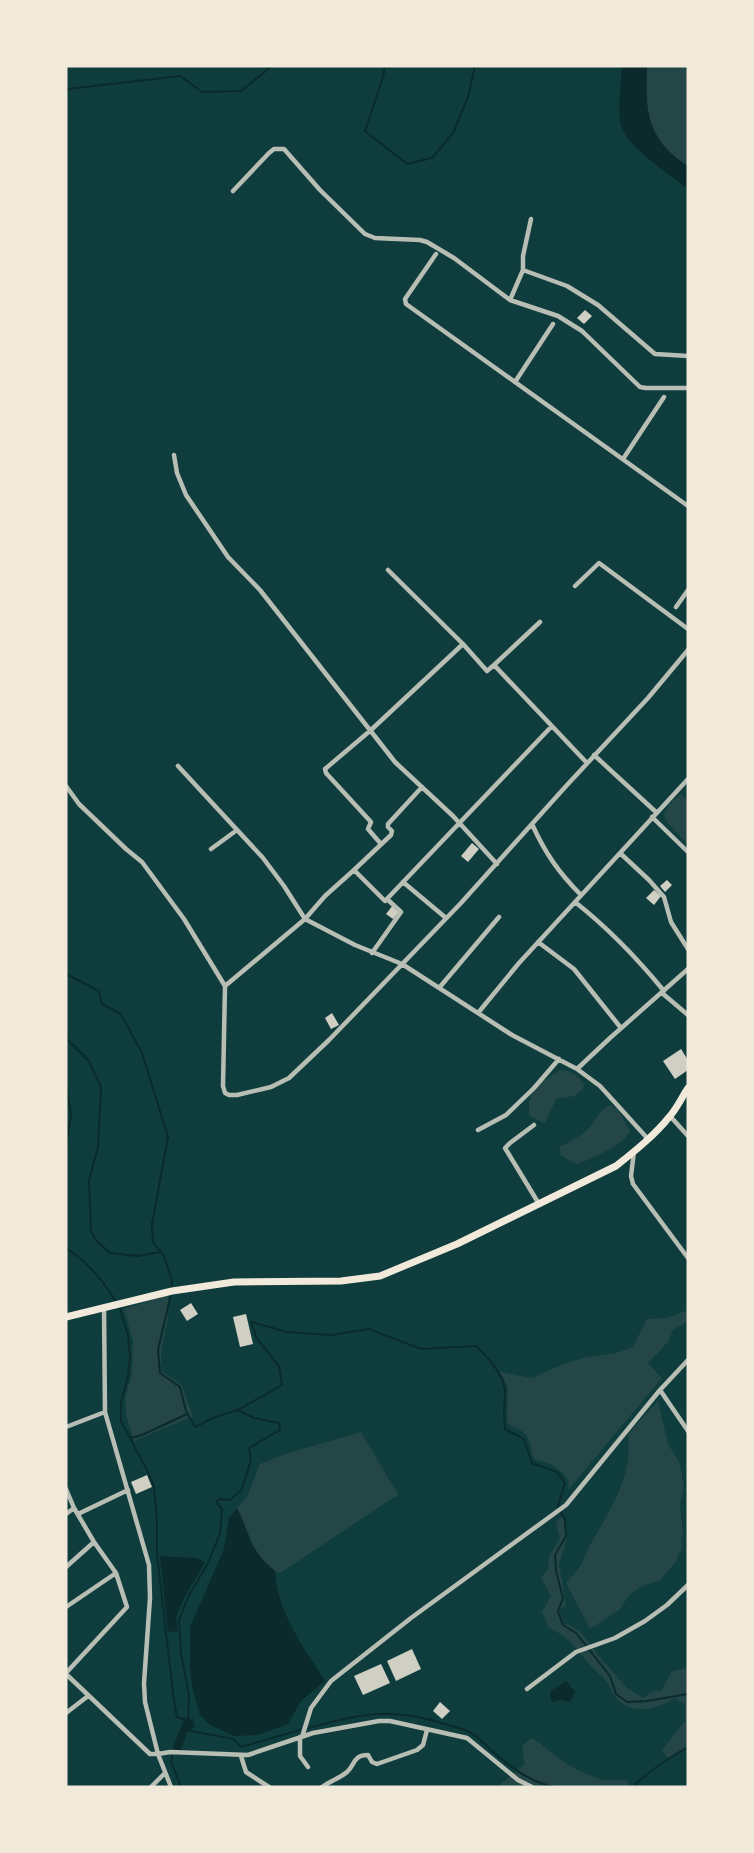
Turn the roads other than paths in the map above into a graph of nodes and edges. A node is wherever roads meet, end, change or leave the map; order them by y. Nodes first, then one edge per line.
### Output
1 (233, 191) dead end
2 (531, 219) dead end
3 (436, 254) dead end
4 (523, 270) junction
5 (510, 300) junction
6 (554, 324) dead end
7 (688, 356) edge
8 (515, 382) junction
9 (688, 388) edge
10 (664, 397) dead end
11 (174, 455) dead end
12 (623, 459) junction
13 (688, 506) edge
14 (387, 570) dead end
15 (575, 586) dead end
16 (688, 590) edge
17 (676, 607) dead end
18 (540, 622) dead end
19 (688, 629) edge
20 (463, 644) junction
21 (688, 650) edge
22 (494, 665) junction
23 (551, 727) junction
24 (371, 730) junction
25 (594, 755) junction
26 (587, 763) junction
27 (178, 766) dead end
28 (688, 779) edge
29 (66, 786) edge
30 (422, 787) junction
31 (657, 813) junction
32 (652, 818) junction
33 (460, 824) junction
34 (532, 824) junction
35 (237, 830) junction
36 (381, 844) junction
37 (211, 849) dead end
38 (688, 852) edge
39 (620, 853) junction
40 (497, 864) junction
41 (354, 870) junction
42 (403, 882) junction
43 (581, 896) junction
44 (387, 899) junction
45 (575, 902) junction
46 (499, 917) dead end
47 (446, 918) junction
48 (305, 919) junction
49 (538, 942) junction
50 (688, 949) edge
51 (372, 953) junction
52 (402, 964) junction
53 (688, 969) edge
54 (225, 986) junction
55 (439, 988) junction
56 (663, 992) junction
57 (478, 1013) junction
58 (688, 1015) edge
59 (621, 1028) junction
60 (559, 1059) junction
61 (577, 1069) junction
62 (688, 1088) edge
63 (670, 1116) junction
64 (534, 1125) dead end
65 (478, 1130) dead end
66 (688, 1136) edge
67 (648, 1139) junction
68 (634, 1151) junction
69 (539, 1204) junction
70 (686, 1249) edge
71 (688, 1258) edge
72 (104, 1307) junction
73 (66, 1317) edge
74 (688, 1360) edge
75 (660, 1390) junction
76 (105, 1412) junction
77 (66, 1427) edge
78 (688, 1431) edge
79 (66, 1489) edge
80 (128, 1490) junction
81 (74, 1508) junction
82 (66, 1514) edge
83 (78, 1514) junction
84 (94, 1542) junction
85 (66, 1567) edge
86 (116, 1573) junction
87 (688, 1584) edge
88 (66, 1606) edge
89 (66, 1673) edge
90 (527, 1689) dead end
91 (88, 1696) junction
92 (66, 1713) edge
93 (427, 1730) junction
94 (301, 1737) junction
95 (158, 1754) junction
96 (241, 1756) junction
97 (308, 1767) dead end
98 (164, 1774) junction
99 (151, 1787) edge
100 (171, 1787) edge
101 (269, 1787) edge
102 (322, 1787) edge
103 (532, 1787) edge

1 - 5 street
2 - 4 street
3 - 8 street
4 - 5 street
4 - 7 street
5 - 9 street
6 - 8 street
8 - 12 street
10 - 12 street
11 - 24 street
12 - 13 street
14 - 20 street
15 - 19 street
16 - 17 street
18 - 22 street
20 - 22 street
20 - 24 street
21 - 25 street
22 - 23 street
23 - 26 street
23 - 33 street
24 - 30 street
24 - 36 street
25 - 26 street
25 - 31 street
26 - 34 street
27 - 35 street
28 - 31 street
29 - 54 street
30 - 33 street
30 - 36 street
31 - 32 street
32 - 38 street
32 - 39 street
33 - 40 street
33 - 42 street
34 - 40 street
34 - 43 street
35 - 37 street
35 - 48 street
36 - 41 street
39 - 43 street
39 - 50 street
40 - 47 street
41 - 44 street
41 - 48 street
42 - 44 street
42 - 47 street
43 - 45 street
44 - 51 street
45 - 49 street
45 - 56 street
46 - 55 street
47 - 52 street
48 - 51 street
48 - 54 street
49 - 57 street
49 - 59 street
51 - 52 street
52 - 54 street
52 - 55 street
53 - 56 street
55 - 57 street
56 - 58 street
56 - 59 street
57 - 60 street
59 - 61 street
60 - 61 street
60 - 65 street
61 - 67 street
62 - 63 main road
63 - 66 street
63 - 67 main road
64 - 69 street
67 - 68 main road
68 - 69 main road
68 - 70 street
69 - 72 main road
70 - 71 street
72 - 73 main road
72 - 76 street
74 - 75 street
75 - 78 street
75 - 94 street
76 - 77 street
76 - 80 street
79 - 81 street
80 - 83 street
80 - 95 street
81 - 82 street
81 - 83 street
83 - 84 street
84 - 85 street
84 - 86 street
86 - 88 street
86 - 89 street
87 - 90 street
89 - 91 street
91 - 92 street
91 - 95 street
93 - 94 street
93 - 102 street
93 - 103 street
94 - 96 street
94 - 97 street
95 - 96 street
95 - 98 street
96 - 101 street
98 - 99 street
98 - 100 street

